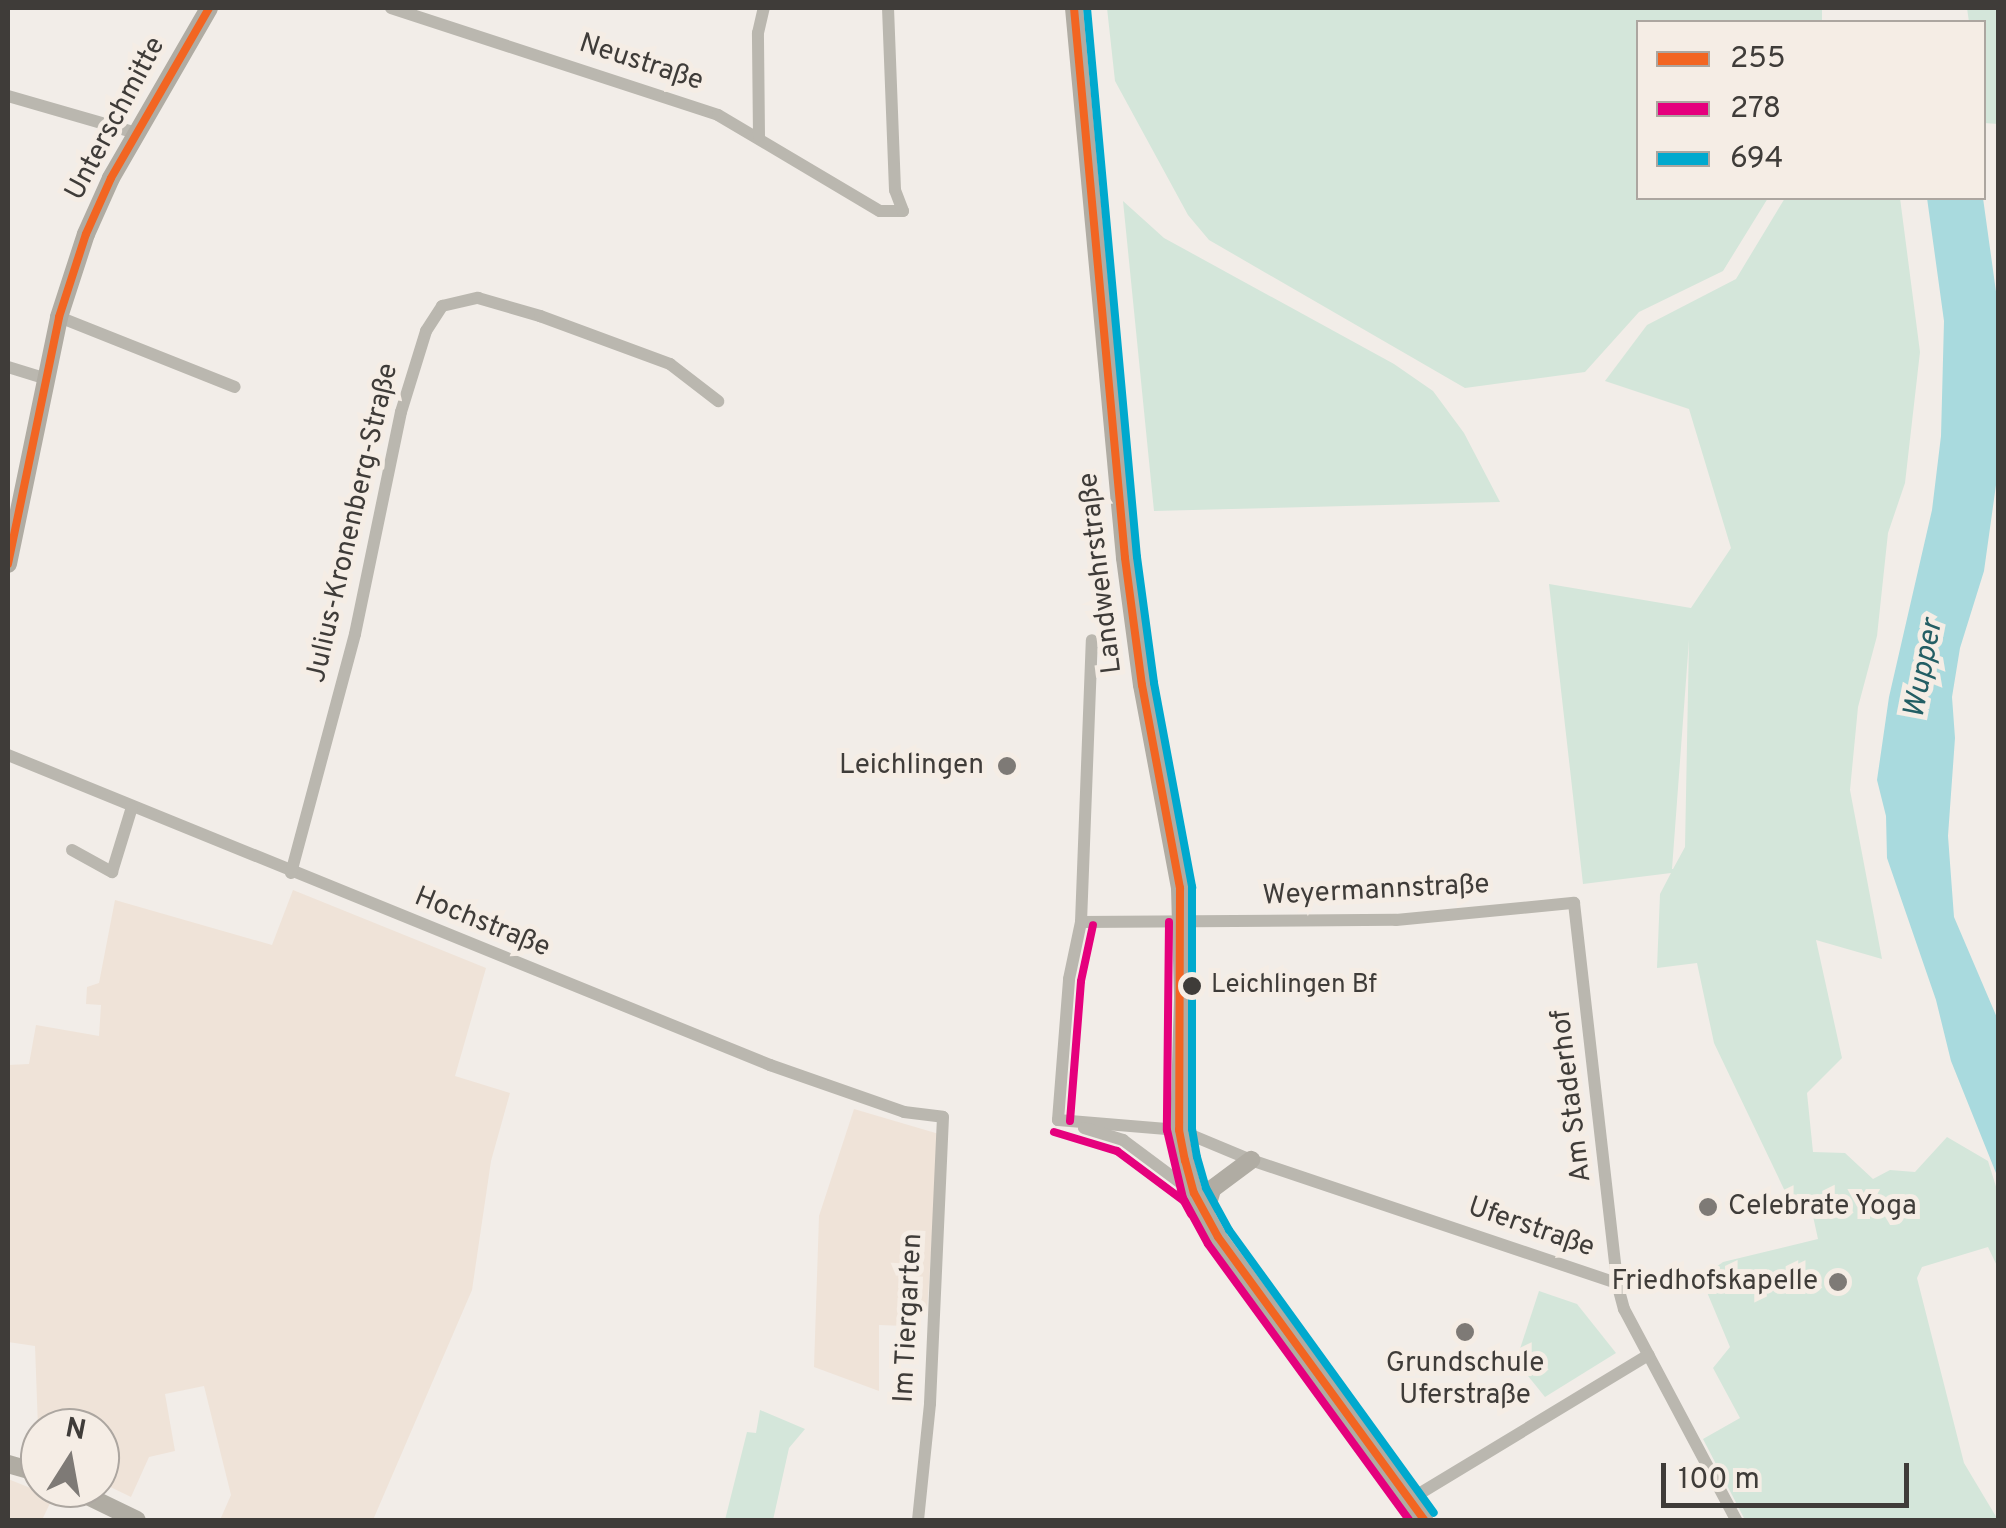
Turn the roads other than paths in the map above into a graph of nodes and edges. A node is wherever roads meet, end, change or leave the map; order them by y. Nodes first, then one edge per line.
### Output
1 (209, 8) edge
2 (391, 8) edge
3 (764, 8) edge
4 (888, 8) edge
5 (1074, 8) edge
6 (8, 96) edge
7 (136, 133) junction
8 (759, 136) junction
9 (59, 317) junction
10 (8, 367) edge
11 (45, 378) junction
12 (235, 387) dead end
13 (718, 401) dead end
14 (8, 564) edge
15 (1092, 640) dead end
16 (8, 755) edge
17 (132, 807) junction
18 (72, 850) dead end
19 (291, 872) junction
20 (1574, 903) joint
21 (1081, 922) junction
22 (1181, 922) junction
23 (943, 1117) joint
24 (1058, 1120) junction
25 (1179, 1130) junction
26 (1251, 1160) junction
27 (1194, 1193) junction
28 (1205, 1214) junction
29 (1617, 1283) junction
30 (1648, 1355) junction
31 (1409, 1500) junction
32 (113, 1508) edge
33 (137, 1520) edge
34 (918, 1520) edge
35 (1424, 1520) edge
36 (1736, 1520) edge

1 - 7 main road, Unterschmitte
2 - 8 street, Neustraße
3 - 8 street
4 - 8 street, Neustraße
5 - 22 main road, Landwehrstraße
6 - 7 street
7 - 9 main road, Unterschmitte
9 - 11 main road, Unterschmitte
9 - 12 street
10 - 11 street
11 - 14 main road
13 - 19 street, Julius-Kronenberg-Straße
15 - 21 street
16 - 17 street, Hochstraße
17 - 18 street
17 - 19 street, Hochstraße
19 - 23 street, Hochstraße
20 - 22 street, Weyermannstraße
20 - 29 street, Am Staderhof
21 - 22 street, Weyermannstraße
21 - 24 street
22 - 25 main road, Landwehrstraße
23 - 34 street, Im Tiergarten
24 - 25 street, Uferstraße
24 - 27 street
25 - 26 street, Uferstraße
25 - 27 main road, Landwehrstraße
26 - 28 main road
26 - 29 street, Uferstraße
27 - 28 main road, Landwehrstraße
28 - 31 main road, Landwehrstraße
29 - 30 street, Uferstraße
30 - 31 street
30 - 36 street, Uferstraße
31 - 35 main road, Landwehrstraße
32 - 33 main road

